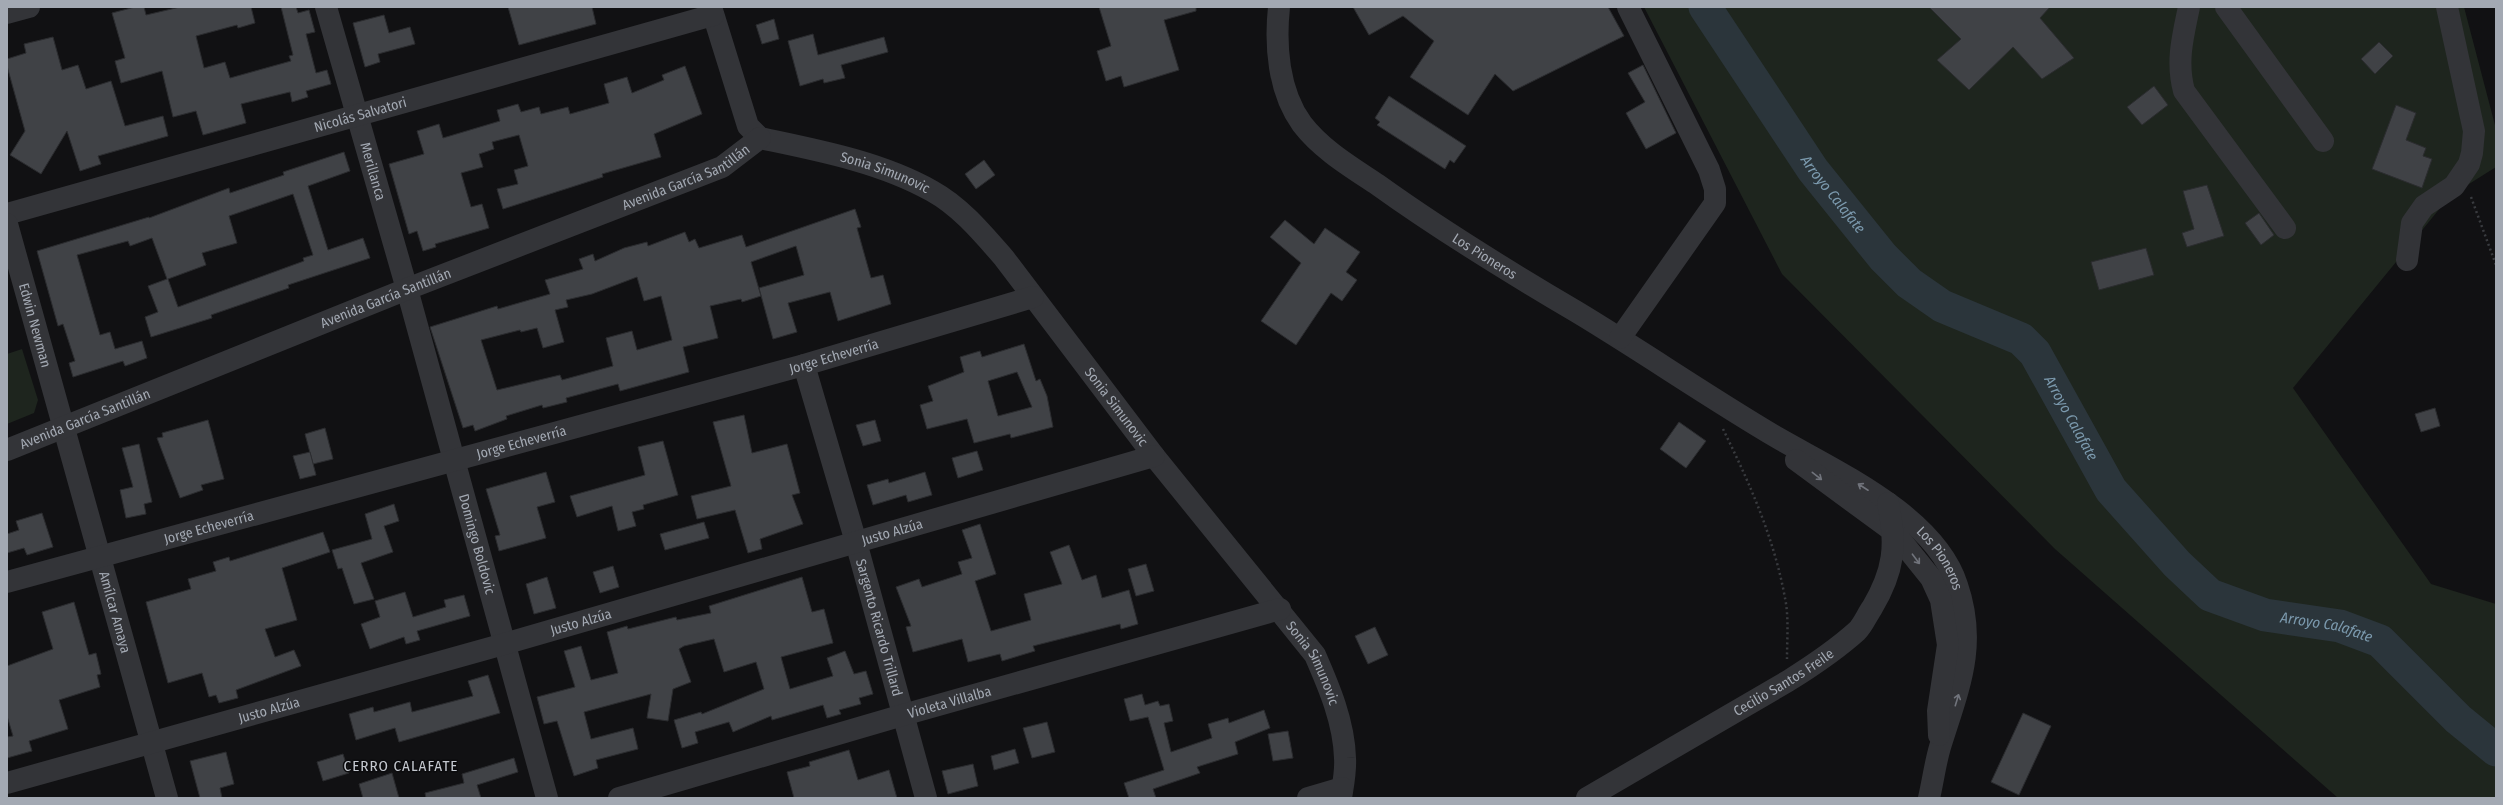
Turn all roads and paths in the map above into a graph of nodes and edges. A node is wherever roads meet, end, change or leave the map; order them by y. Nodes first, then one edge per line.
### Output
1 (29, 7) edge
2 (326, 7) edge
3 (1279, 7) edge
4 (1628, 7) edge
5 (2189, 7) edge
6 (2226, 7) edge
7 (2447, 7) edge
8 (712, 11) edge
9 (7, 13) edge
10 (357, 116) junction
11 (760, 138) junction
12 (2323, 141) dead end
13 (2462, 175) junction
14 (7, 214) edge
15 (7, 224) edge
16 (2285, 228) dead end
17 (2408, 260) dead end
18 (2496, 265) edge
19 (407, 289) junction
20 (1033, 297) junction
21 (1620, 338) junction
22 (804, 365) junction
23 (65, 427) junction
24 (1722, 427) dead end
25 (1780, 439) junction
26 (7, 450) edge
27 (1154, 456) junction
28 (454, 460) junction
29 (1888, 504) junction
30 (1894, 532) junction
31 (856, 542) junction
32 (99, 556) junction
33 (7, 582) edge
34 (1280, 610) junction
35 (504, 644) junction
36 (1788, 681) junction
37 (903, 715) junction
38 (152, 742) junction
39 (1939, 750) junction
40 (7, 783) edge
41 (1342, 793) edge
42 (167, 798) edge
43 (547, 798) edge
44 (619, 798) edge
45 (926, 798) edge
46 (1308, 798) edge
47 (1587, 798) edge
48 (1929, 798) edge

1 - 9 street
2 - 10 street, Merillanca
3 - 21 street, Los Pioneros
4 - 21 street
5 - 16 street
6 - 12 street
7 - 13 street
8 - 10 street, Nicolás Salvatori
8 - 11 street
10 - 14 street, Nicolás Salvatori
10 - 19 street, Merillanca
11 - 19 street, Avenida García Santillán
11 - 20 street, Sonia Simunovic
13 - 17 street
13 - 18 path
15 - 23 street, Edwin Newman
19 - 23 street, Avenida García Santillán
19 - 28 street, Domingo Boldovic
20 - 22 street, Jorge Echeverría
20 - 27 street, Sonia Simunovic
21 - 25 street, Los Pioneros
22 - 28 street, Jorge Echeverría
22 - 31 street, Sargento Ricardo Trillard
23 - 26 street, Avenida García Santillán
23 - 32 street, Amílcar Amaya
24 - 36 path
29 -> 25 street, Los Pioneros
25 -> 30 street, Los Pioneros
27 - 31 street, Justo Alzúa
27 - 34 street, Sonia Simunovic
28 - 32 street, Jorge Echeverría
28 - 35 street, Domingo Boldovic
29 - 30 street, Cecilio Santos Freile
39 -> 29 street, Los Pioneros
30 - 36 street, Cecilio Santos Freile
30 -> 39 street, Los Pioneros
31 - 35 street, Justo Alzúa
31 - 37 street, Sargento Ricardo Trillard
32 - 33 street, Jorge Echeverría
32 - 38 street, Amílcar Amaya
34 - 37 street, Violeta Villalba
34 - 41 street, Sonia Simunovic
35 - 38 street, Justo Alzúa
35 - 43 street, Domingo Boldovic
36 - 47 street, Cecilio Santos Freile
37 - 44 street, Violeta Villalba
37 - 45 street, Sargento Ricardo Trillard
38 - 40 street, Justo Alzúa
38 - 42 street, Amílcar Amaya
39 - 48 street, Los Pioneros
41 - 46 street

